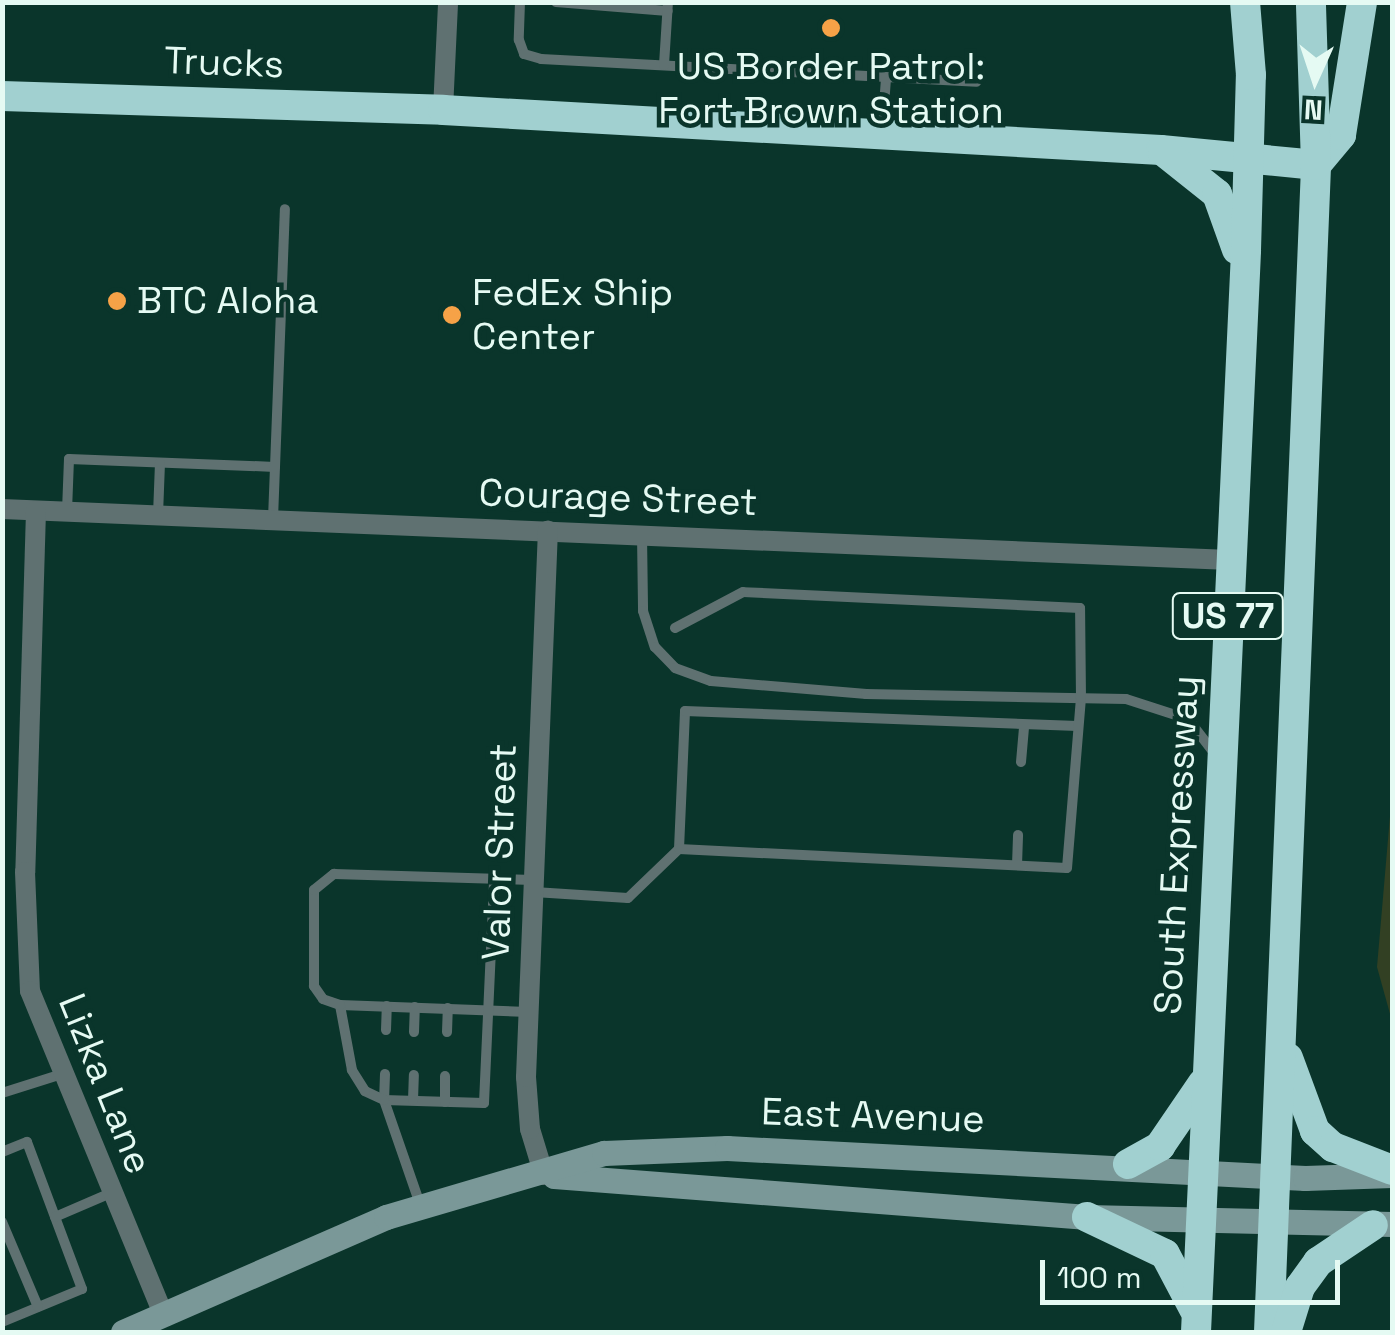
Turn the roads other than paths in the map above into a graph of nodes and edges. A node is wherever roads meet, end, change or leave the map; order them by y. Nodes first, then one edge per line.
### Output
1 (448, 2) edge
2 (520, 2) edge
3 (556, 2) edge
4 (1245, 2) edge
5 (1311, 2) edge
6 (1362, 2) edge
7 (668, 7) edge
8 (664, 65) junction
9 (886, 78) junction
10 (976, 82) dead end
11 (2, 96) edge
12 (442, 110) junction
13 (882, 134) junction
14 (1161, 150) junction
15 (1249, 156) junction
16 (1316, 166) junction
17 (285, 209) dead end
18 (1244, 288) junction
19 (160, 462) junction
20 (275, 467) junction
21 (2, 509) edge
22 (36, 510) junction
23 (67, 512) junction
24 (158, 515) junction
25 (273, 519) junction
26 (548, 530) junction
27 (642, 534) junction
28 (1230, 560) junction
29 (675, 628) dead end
30 (1081, 698) junction
31 (1024, 725) junction
32 (1078, 726) junction
33 (1021, 762) dead end
34 (1220, 764) junction
35 (1018, 835) dead end
36 (680, 848) junction
37 (1017, 865) junction
38 (494, 879) junction
39 (534, 886) junction
40 (1278, 995) junction
41 (340, 1004) junction
42 (386, 1006) junction
43 (415, 1007) junction
44 (448, 1008) junction
45 (488, 1010) junction
46 (528, 1012) junction
47 (386, 1030) dead end
48 (414, 1032) dead end
49 (447, 1032) dead end
50 (62, 1074) junction
51 (385, 1074) dead end
52 (414, 1074) dead end
53 (1206, 1075) junction
54 (445, 1076) dead end
55 (2, 1093) edge
56 (384, 1100) junction
57 (413, 1100) junction
58 (445, 1102) junction
59 (2, 1152) edge
60 (1128, 1164) junction
61 (1202, 1170) junction
62 (1392, 1172) edge
63 (544, 1175) junction
64 (1274, 1176) junction
65 (112, 1192) junction
66 (421, 1208) junction
67 (55, 1217) junction
68 (1087, 1217) junction
69 (1202, 1221) junction
70 (1272, 1221) junction
71 (2, 1222) edge
72 (1383, 1224) edge
73 (38, 1307) junction
74 (162, 1314) junction
75 (2, 1322) edge
76 (1196, 1324) edge
77 (123, 1332) edge
78 (1269, 1332) edge
79 (1286, 1332) edge

1 - 12 street
2 - 8 lane
3 - 7 lane
4 - 15 highway, South Expressway / US 77
5 - 16 highway, US 77
6 - 16 highway
7 - 8 lane
8 - 9 lane
9 - 10 lane
9 - 13 lane
11 - 12 highway, Trucks
12 - 13 highway, Trucks
13 - 14 highway, Trucks
14 - 15 highway, Trucks
14 - 18 highway
15 - 16 highway, Trucks
15 - 18 highway, South Expressway / US 77
16 - 40 highway, US 77
17 - 20 lane
18 - 28 highway, South Expressway / US 77
19 - 20 lane
19 - 23 lane
19 - 24 lane
20 - 25 lane
21 - 22 street, Courage Street
22 - 23 street, Courage Street
22 - 50 street, Lizka Lane
23 - 24 street, Courage Street
24 - 25 street, Courage Street
25 - 26 street, Courage Street
26 - 27 street, Courage Street
26 - 39 street, Valor Street
27 - 28 street, Courage Street
27 - 30 lane
28 - 34 highway, South Expressway / US 77
29 - 30 lane
30 - 32 lane
30 - 34 lane
31 - 32 lane
31 - 33 lane
31 - 36 lane
32 - 37 lane
34 - 53 highway, South Expressway / US 77
35 - 37 lane
36 - 37 lane
36 - 39 lane
38 - 39 lane
38 - 41 lane
38 - 45 lane
39 - 46 street, Valor Street
40 - 62 highway
40 - 64 highway, US 77
41 - 42 lane
41 - 56 lane
42 - 43 lane
42 - 47 lane
43 - 44 lane
43 - 48 lane
44 - 45 lane
44 - 49 lane
45 - 46 lane
45 - 58 lane
46 - 63 street, Valor Street
50 - 55 lane
50 - 65 street, Lizka Lane
51 - 56 lane
52 - 57 lane
53 - 60 highway
53 - 61 highway, South Expressway / US 77
54 - 58 lane
56 - 57 lane
56 - 66 lane
57 - 58 lane
59 - 67 lane
60 - 61 street, East Avenue
60 - 63 street, East Avenue
61 - 64 street, East Avenue
61 - 69 highway, South Expressway / US 77
62 - 64 street, East Avenue
63 - 66 street, East Avenue
63 - 68 street, East Avenue
64 - 70 highway, US 77
65 - 67 lane
65 - 74 street, Lizka Lane
66 - 74 street, East Avenue
67 - 73 lane
68 - 69 street, East Avenue
68 - 76 highway
69 - 70 street, East Avenue
69 - 76 highway, South Expressway
70 - 72 street, East Avenue
70 - 78 highway
71 - 73 lane
72 - 79 highway
73 - 75 lane
74 - 77 street, East Avenue

